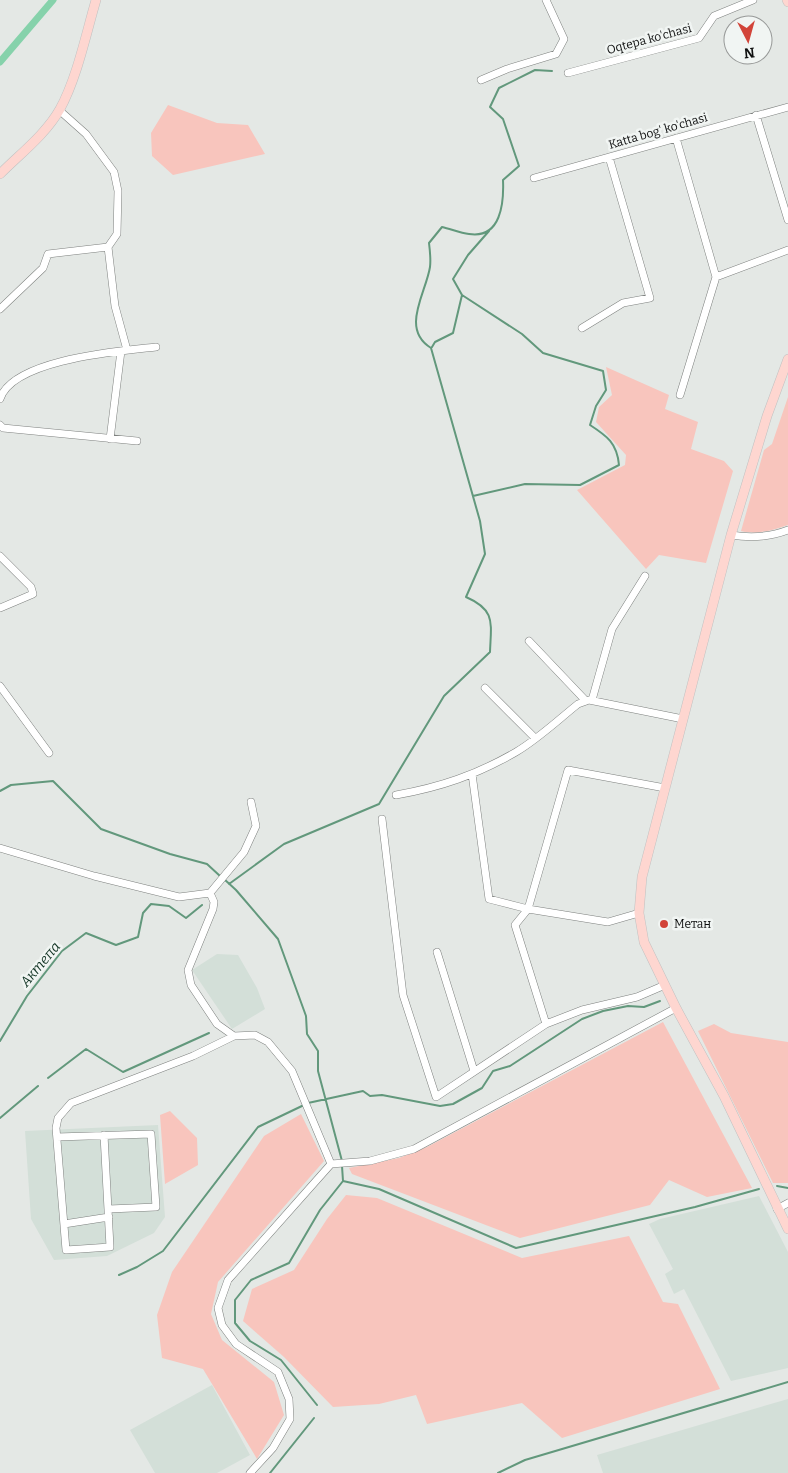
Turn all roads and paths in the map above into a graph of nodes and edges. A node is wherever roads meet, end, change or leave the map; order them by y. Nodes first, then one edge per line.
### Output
1 (96, 0) edge
2 (546, 0) edge
3 (752, 0) edge
4 (568, 73) dead end
5 (481, 80) dead end
6 (788, 107) edge
7 (60, 110) junction
8 (756, 116) junction
9 (676, 138) junction
10 (609, 157) junction
11 (0, 174) edge
12 (534, 178) dead end
13 (788, 220) edge
14 (108, 247) junction
15 (788, 250) edge
16 (716, 277) junction
17 (0, 308) edge
18 (582, 328) dead end
19 (156, 346) dead end
20 (124, 350) junction
21 (788, 359) edge
22 (680, 395) dead end
23 (0, 400) edge
24 (0, 425) edge
25 (110, 439) junction
26 (137, 441) dead end
27 (788, 530) edge
28 (732, 535) junction
29 (0, 556) edge
30 (645, 576) dead end
31 (0, 608) edge
32 (529, 640) dead end
33 (0, 686) edge
34 (485, 688) dead end
35 (589, 701) junction
36 (683, 719) junction
37 (535, 738) junction
38 (49, 753) dead end
39 (472, 774) junction
40 (665, 788) junction
41 (396, 795) dead end
42 (251, 802) dead end
43 (382, 818) dead end
44 (0, 848) edge
45 (210, 893) junction
46 (528, 909) junction
47 (639, 913) junction
48 (437, 952) dead end
49 (665, 985) junction
50 (676, 1008) junction
51 (546, 1024) junction
52 (234, 1036) junction
53 (474, 1071) junction
54 (104, 1135) junction
55 (57, 1137) junction
56 (331, 1164) junction
57 (788, 1203) edge
58 (777, 1208) junction
59 (109, 1213) junction
60 (64, 1224) junction
61 (788, 1229) edge
62 (250, 1473) edge

1 - 7 main road
2 - 5 street
3 - 4 street, Oqtepa ko'chasi
6 - 8 street, Katta bog' ko'chasi
7 - 11 main road
7 - 14 street
8 - 9 street, Katta bog' ko'chasi
8 - 13 street
9 - 10 street, Katta bog' ko'chasi
9 - 16 street
10 - 12 street, Katta bog' ko'chasi
10 - 18 street
14 - 17 street
14 - 20 street
15 - 16 street
16 - 22 street
19 - 20 street
20 - 23 street
20 - 25 street
21 - 28 main road
24 - 25 street
25 - 26 street
27 - 28 street
28 - 36 main road
29 - 31 street
30 - 35 street
32 - 35 street
33 - 38 street
34 - 37 street
35 - 36 street
35 - 37 street
36 - 40 main road
37 - 39 street
39 - 41 street
39 - 46 street
40 - 46 street
40 - 47 main road
42 - 45 street
43 - 53 street
44 - 45 street
45 - 52 street
46 - 47 street
46 - 51 street
47 - 49 main road
48 - 53 street
49 - 50 main road
49 - 51 street
50 - 56 street
50 - 58 main road
51 - 53 street
52 - 55 street
52 - 56 street
54 - 55 street
54 - 59 street
54 - 59 street
55 - 60 street
56 - 62 street
57 - 58 street
58 - 61 main road
59 - 60 street
59 - 60 street

